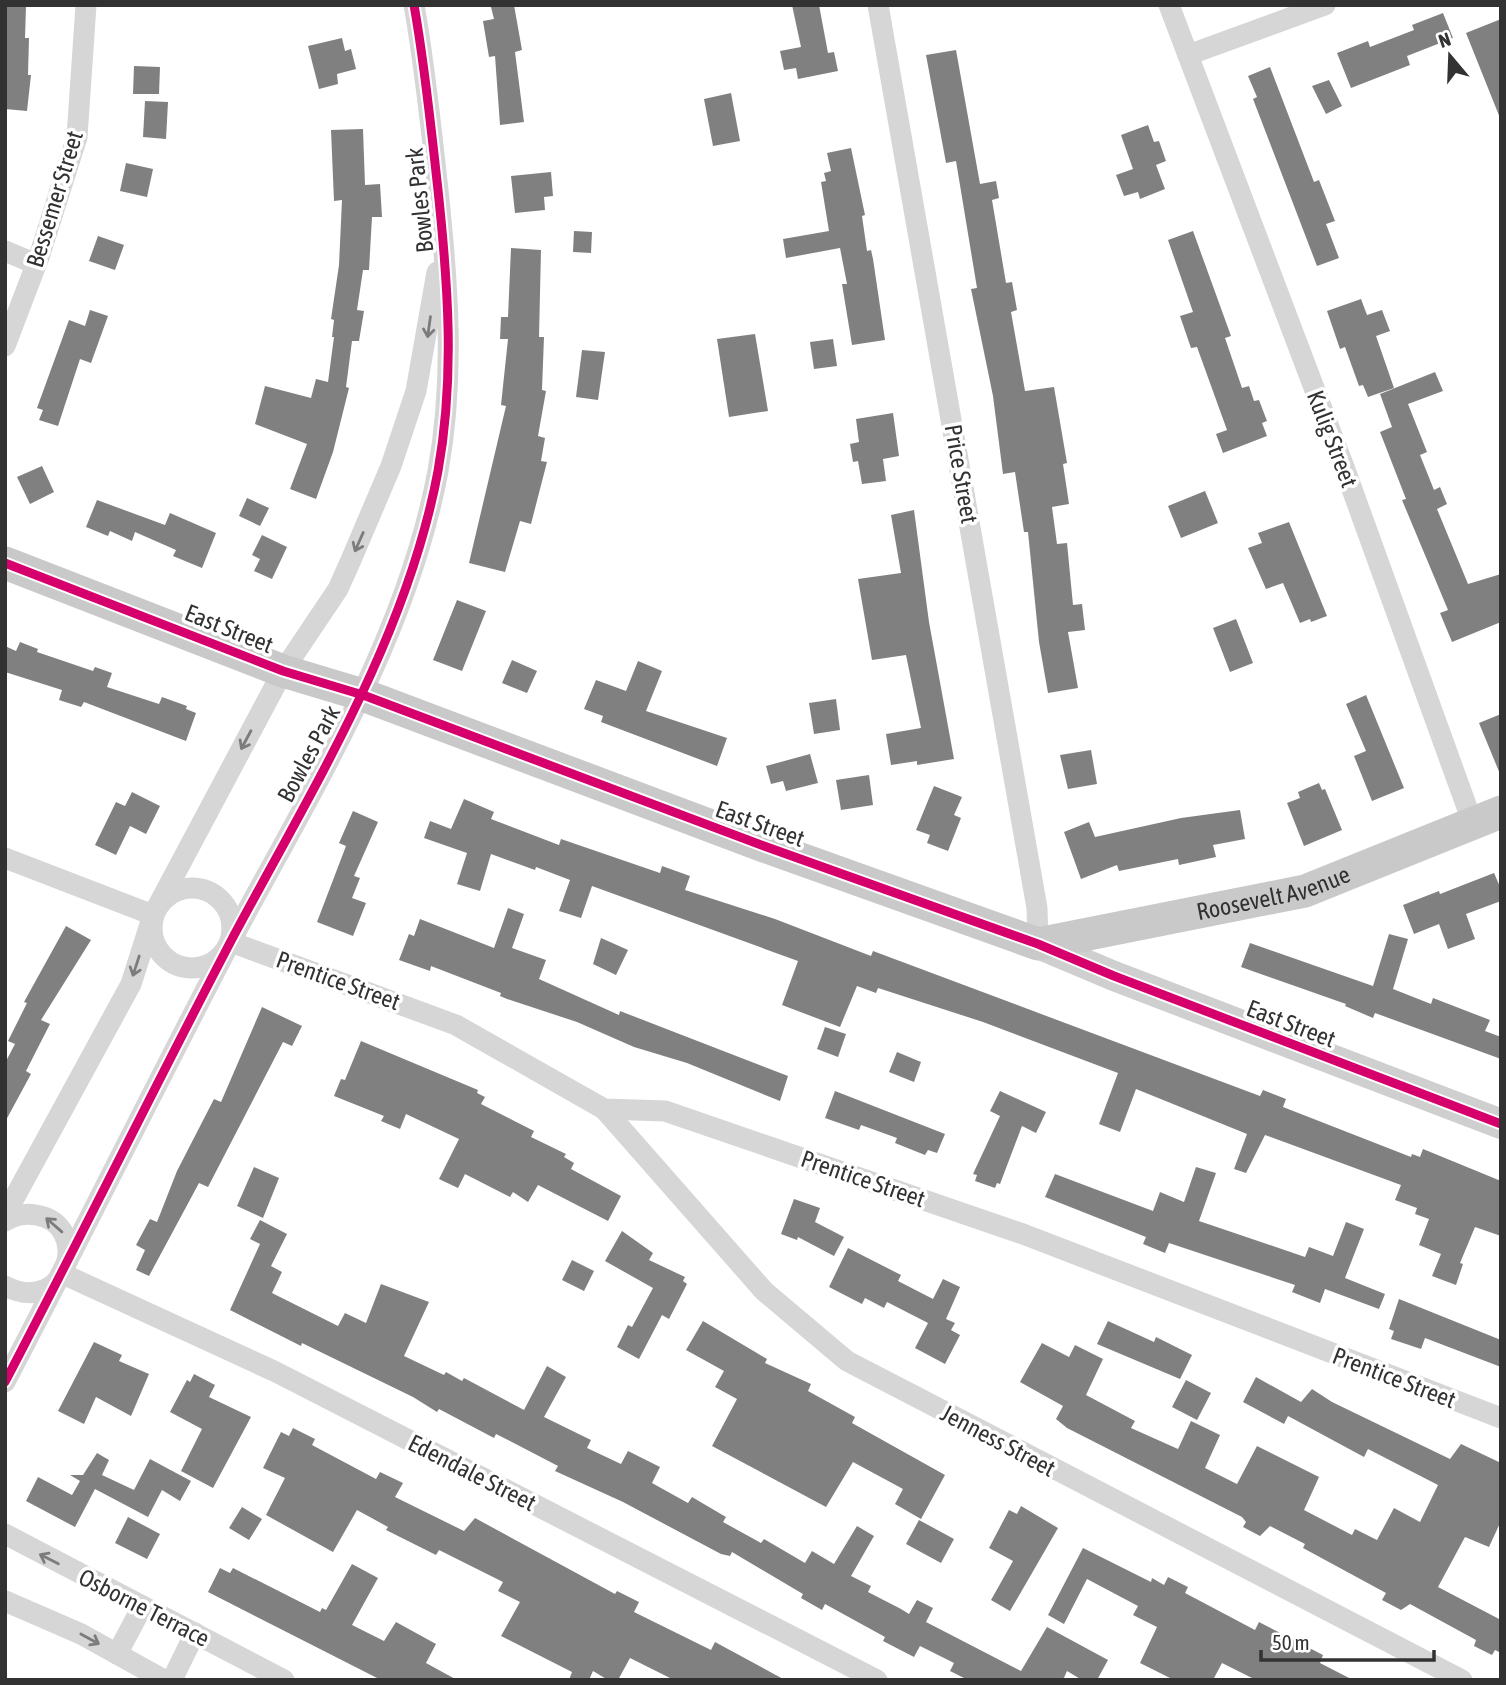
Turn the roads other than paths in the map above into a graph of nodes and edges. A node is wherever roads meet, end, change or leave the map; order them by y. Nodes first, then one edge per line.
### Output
1 (86, 5) edge
2 (414, 5) edge
3 (878, 5) edge
4 (1169, 5) edge
5 (1325, 5) edge
6 (1188, 55) junction
7 (443, 235) junction
8 (5, 251) edge
9 (37, 264) junction
10 (5, 346) edge
11 (5, 563) edge
12 (282, 671) junction
13 (363, 695) junction
14 (1487, 818) edge
15 (5, 858) edge
16 (153, 915) junction
17 (231, 942) junction
18 (1038, 944) junction
19 (604, 1109) junction
20 (1501, 1124) edge
21 (5, 1216) edge
22 (5, 1221) edge
23 (63, 1274) junction
24 (5, 1286) edge
25 (5, 1382) edge
26 (1501, 1418) edge
27 (5, 1534) edge
28 (5, 1601) edge
29 (142, 1607) junction
30 (195, 1633) junction
31 (117, 1654) junction
32 (164, 1680) edge
33 (172, 1680) edge
34 (284, 1680) edge
35 (877, 1680) edge
36 (1462, 1680) edge

1 - 9 street, Bessemer Street
2 - 7 street, Bowles Park
3 - 18 street, Price Street
4 - 6 street, Kulig Street
5 - 6 street
6 - 14 street, Kulig Street
7 -> 12 street, Bowles Park
7 - 13 street, Bowles Park
8 - 9 street
9 - 10 street, Bessemer Street
11 - 12 main road, East Street
12 - 13 main road, East Street
12 -> 16 street, Bowles Park
13 - 17 street, Bowles Park
13 - 18 main road, East Street
14 - 18 main road, Roosevelt Avenue
15 - 16 street
16 - 17 street
16 - 17 street
16 -> 21 street, Bowles Park
17 - 19 street, Prentice Street
17 - 23 street, Bowles Park
18 - 20 main road, East Street
19 - 26 street, Prentice Street
19 - 36 street, Jenness Street
23 -> 22 street
23 - 24 street
23 - 25 street, Bowles Park
23 - 35 street, Edendale Street
29 -> 27 street, Osborne Terrace
28 -> 31 street
29 - 30 street, Osborne Terrace
29 - 31 street
30 - 33 street
30 - 34 street, Osborne Terrace
31 - 32 street

